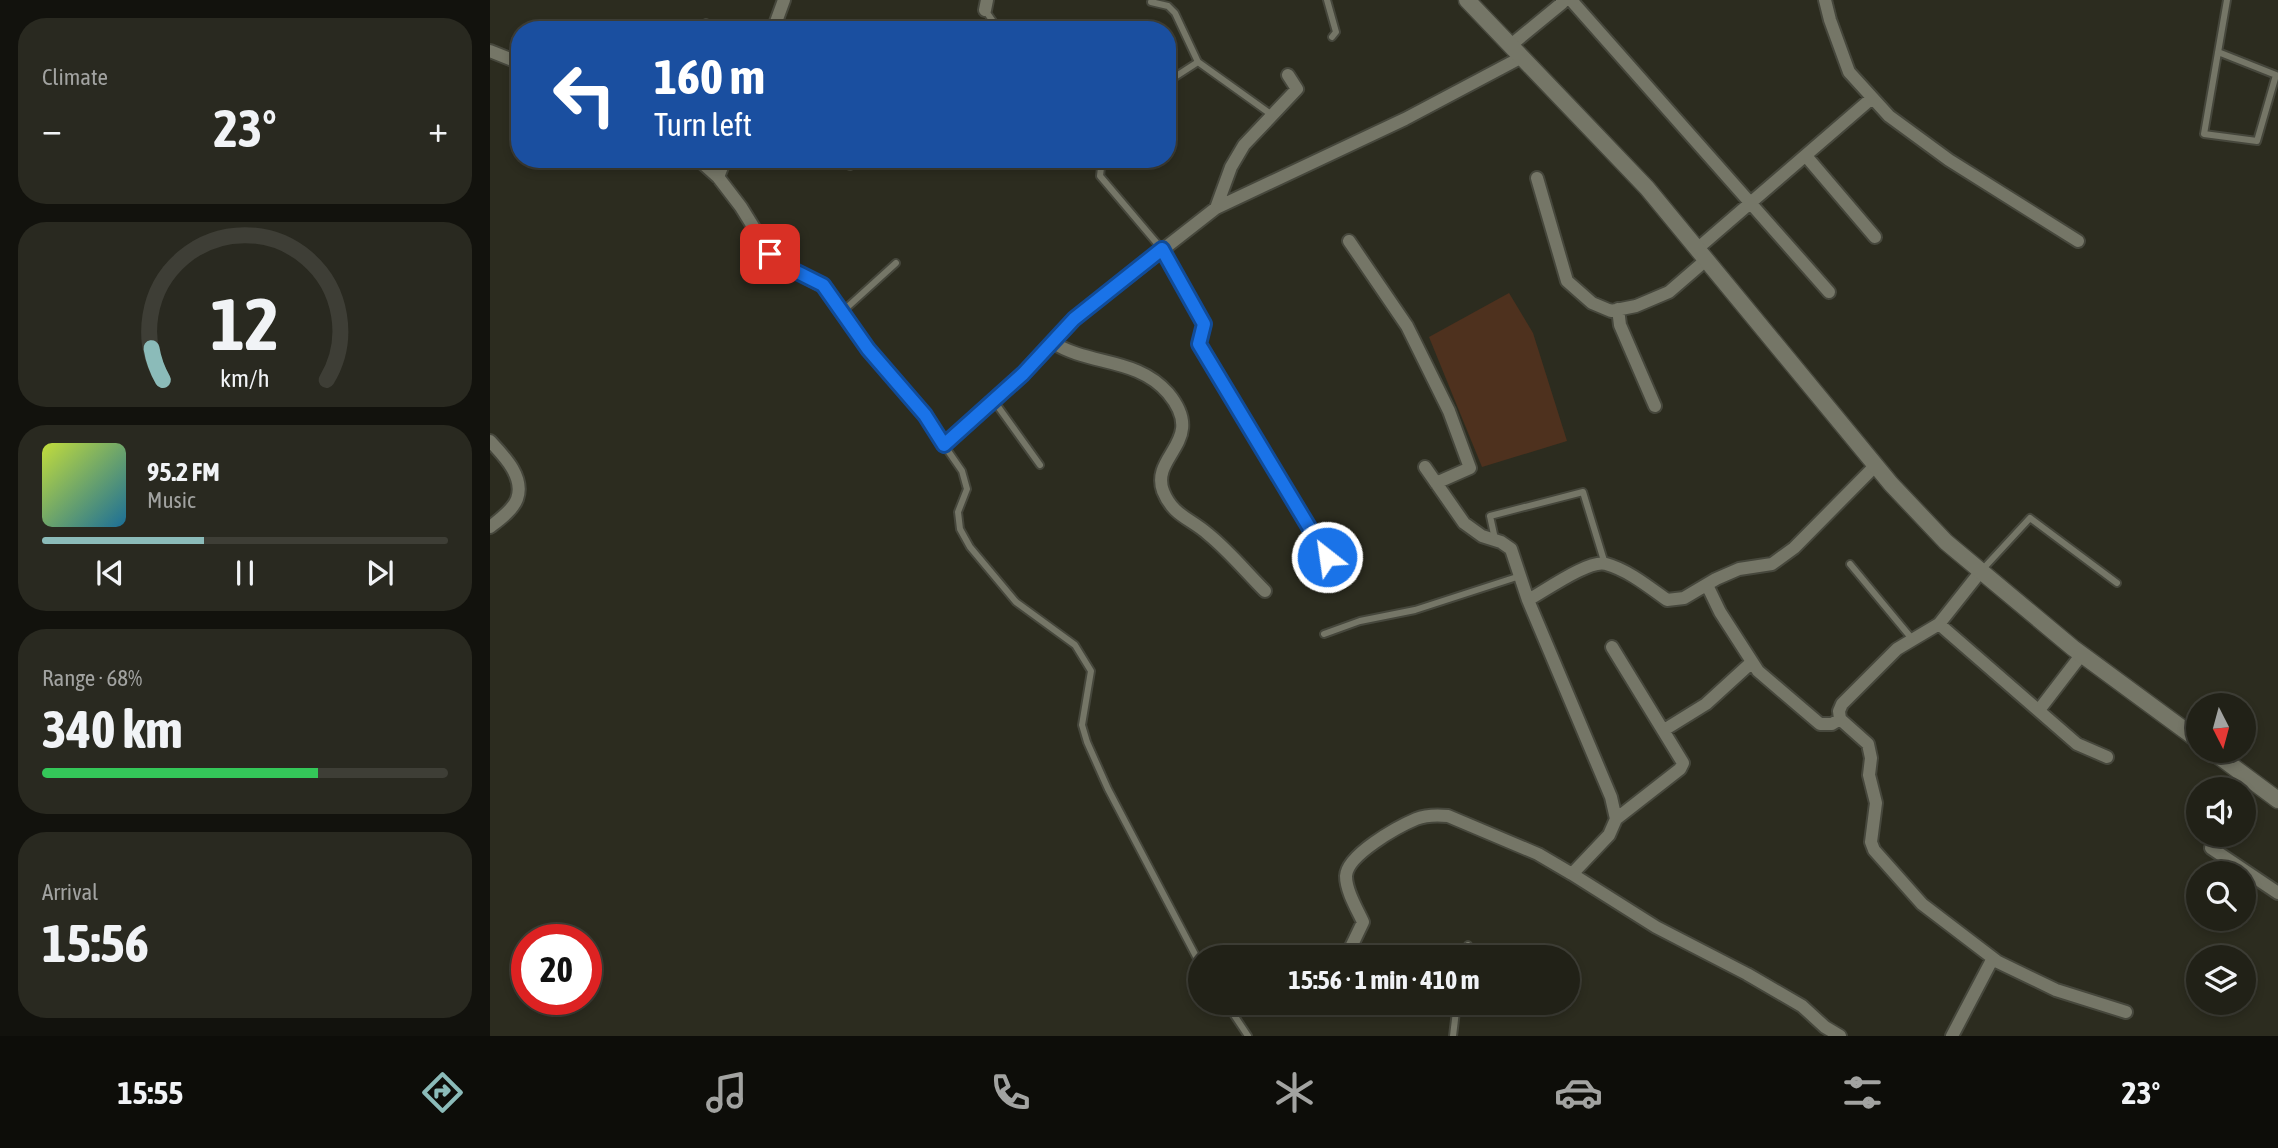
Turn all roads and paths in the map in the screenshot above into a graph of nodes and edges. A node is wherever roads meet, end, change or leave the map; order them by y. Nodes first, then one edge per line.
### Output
1 (784, 0) edge
2 (1327, 0) edge
3 (1467, 0) edge
4 (1562, 0) edge
5 (1571, 0) edge
6 (1825, 0) edge
7 (2227, 0) edge
8 (1151, 2) dead end
9 (986, 5) edge
10 (776, 21) edge
11 (994, 21) edge
12 (1332, 37) dead end
13 (490, 51) edge
14 (1516, 51) junction
15 (2218, 52) junction
16 (511, 59) edge
17 (1198, 62) junction
18 (1288, 75) dead end
19 (1176, 76) edge
20 (1872, 98) junction
21 (1272, 115) junction
22 (1806, 156) junction
23 (708, 168) edge
24 (722, 168) edge
25 (1101, 168) edge
26 (718, 177) junction
27 (1537, 177) dead end
28 (1750, 202) junction
29 (1216, 208) junction
30 (1875, 237) dead end
31 (1349, 241) dead end
32 (2078, 241) dead end
33 (1162, 249) junction
34 (1702, 255) junction
35 (896, 263) dead end
36 (1829, 292) dead end
37 (1618, 310) junction
38 (842, 312) junction
39 (1052, 342) junction
40 (993, 401) junction
41 (1655, 406) dead end
42 (490, 441) edge
43 (944, 445) junction
44 (1040, 465) dead end
45 (1876, 465) junction
46 (1425, 467) dead end
47 (1436, 483) junction
48 (490, 527) edge
49 (1496, 540) junction
50 (1327, 557) dead end
51 (1605, 564) junction
52 (1850, 564) dead end
53 (1981, 571) junction
54 (1520, 576) junction
55 (2117, 583) dead end
56 (1707, 584) junction
57 (1265, 591) dead end
58 (1528, 600) junction
59 (1939, 624) junction
60 (1324, 634) dead end
61 (1913, 640) junction
62 (1612, 647) dead end
63 (2082, 654) junction
64 (1752, 662) junction
65 (2039, 710) junction
66 (1840, 719) junction
67 (1664, 730) junction
68 (2186, 731) edge
69 (2107, 757) dead end
70 (2228, 763) edge
71 (2278, 800) edge
72 (1616, 819) junction
73 (2211, 848) dead end
74 (1572, 873) junction
75 (2278, 893) edge
76 (1190, 945) edge
77 (1352, 945) edge
78 (1993, 958) junction
79 (2126, 1012) dead end
80 (1234, 1015) edge
81 (1456, 1015) edge
82 (1248, 1036) edge
83 (1453, 1036) edge
84 (1840, 1036) edge
85 (1952, 1036) edge

1 - 10 street
2 - 12 lane
3 - 14 street
4 - 14 street
5 - 28 street
6 - 20 street
7 - 15 lane
8 - 17 lane
9 - 11 lane
13 - 16 street
14 - 29 street
14 - 34 street
15 - 15 lane
17 - 19 lane
17 - 21 lane
18 - 21 street
20 - 22 street
20 - 32 street
21 - 29 street
22 - 28 street
22 - 30 street
23 - 26 street
24 - 26 street
25 - 33 lane
26 - 38 street
27 - 37 street
28 - 34 street
28 - 36 street
29 - 33 street
31 - 47 street
33 - 39 street
33 - 50 lane
34 - 37 street
34 - 45 street
35 - 38 lane
37 - 41 street
38 - 43 street
39 - 40 street
39 - 57 street
40 - 43 street
40 - 44 lane
42 - 48 street
43 - 76 lane
45 - 53 street
45 - 56 street
46 - 47 street
47 - 49 street
49 - 51 lane
49 - 54 street
51 - 56 street
51 - 58 street
52 - 61 lane
53 - 55 lane
53 - 59 street
53 - 63 street
54 - 58 street
54 - 60 lane
56 - 64 street
58 - 72 street
59 - 61 street
59 - 65 street
61 - 66 street
62 - 67 street
63 - 65 street
63 - 68 street
64 - 66 street
64 - 67 street
65 - 69 street
66 - 78 street
67 - 72 street
70 - 71 street
72 - 74 street
73 - 75 street
74 - 77 street
74 - 84 street
78 - 79 street
78 - 85 street
80 - 82 lane
81 - 83 lane

